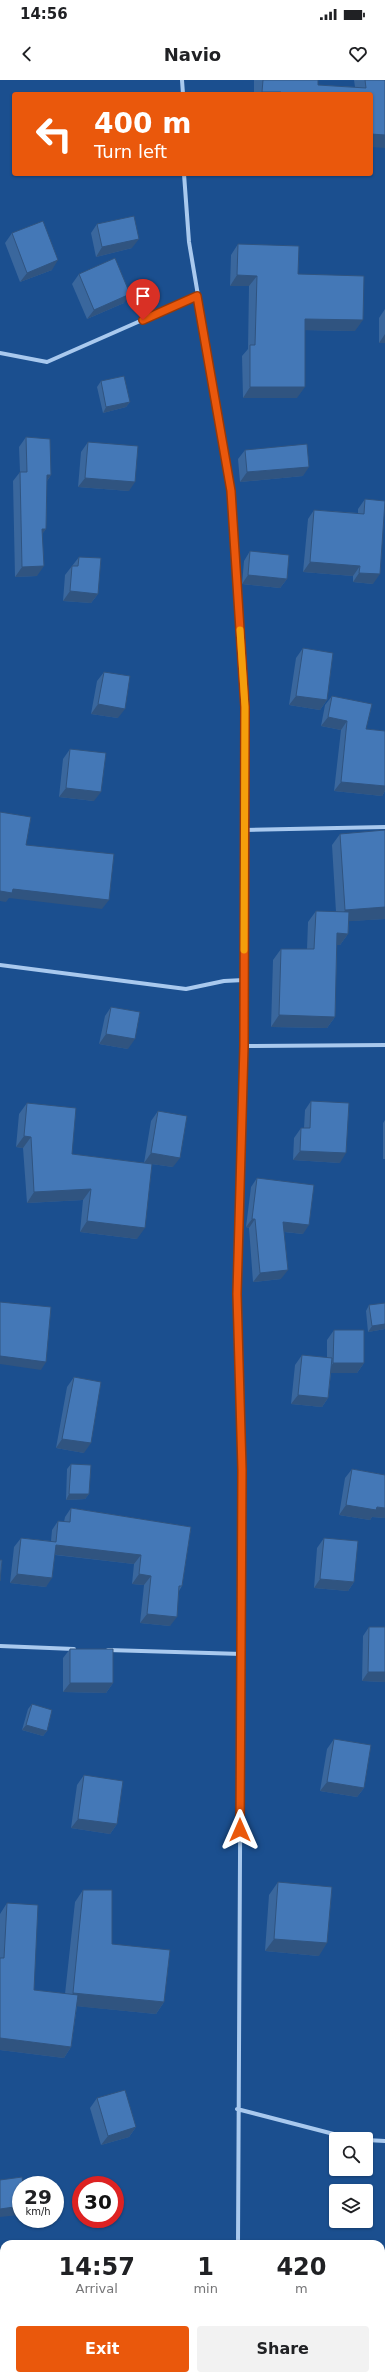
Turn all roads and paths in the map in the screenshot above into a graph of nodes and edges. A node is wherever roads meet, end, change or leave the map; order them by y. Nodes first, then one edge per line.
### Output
1 (182, 80) edge
2 (182, 92) edge
3 (184, 176) edge
4 (197, 296) junction
5 (0, 353) edge
6 (385, 827) edge
7 (244, 830) junction
8 (0, 965) edge
9 (244, 980) junction
10 (385, 1045) edge
11 (244, 1046) junction
12 (0, 1646) edge
13 (80, 1649) edge
14 (103, 1650) edge
15 (242, 1654) junction
16 (237, 2109) junction
17 (329, 2133) edge
18 (373, 2140) edge
19 (385, 2141) edge
20 (238, 2240) edge

1 - 2 street
3 - 4 street
4 - 5 street
4 - 7 street
6 - 7 street
7 - 9 street
8 - 9 street
9 - 11 street
10 - 11 street
11 - 15 street
12 - 13 street
14 - 15 street
15 - 16 street
16 - 17 street
16 - 20 street
18 - 19 street

